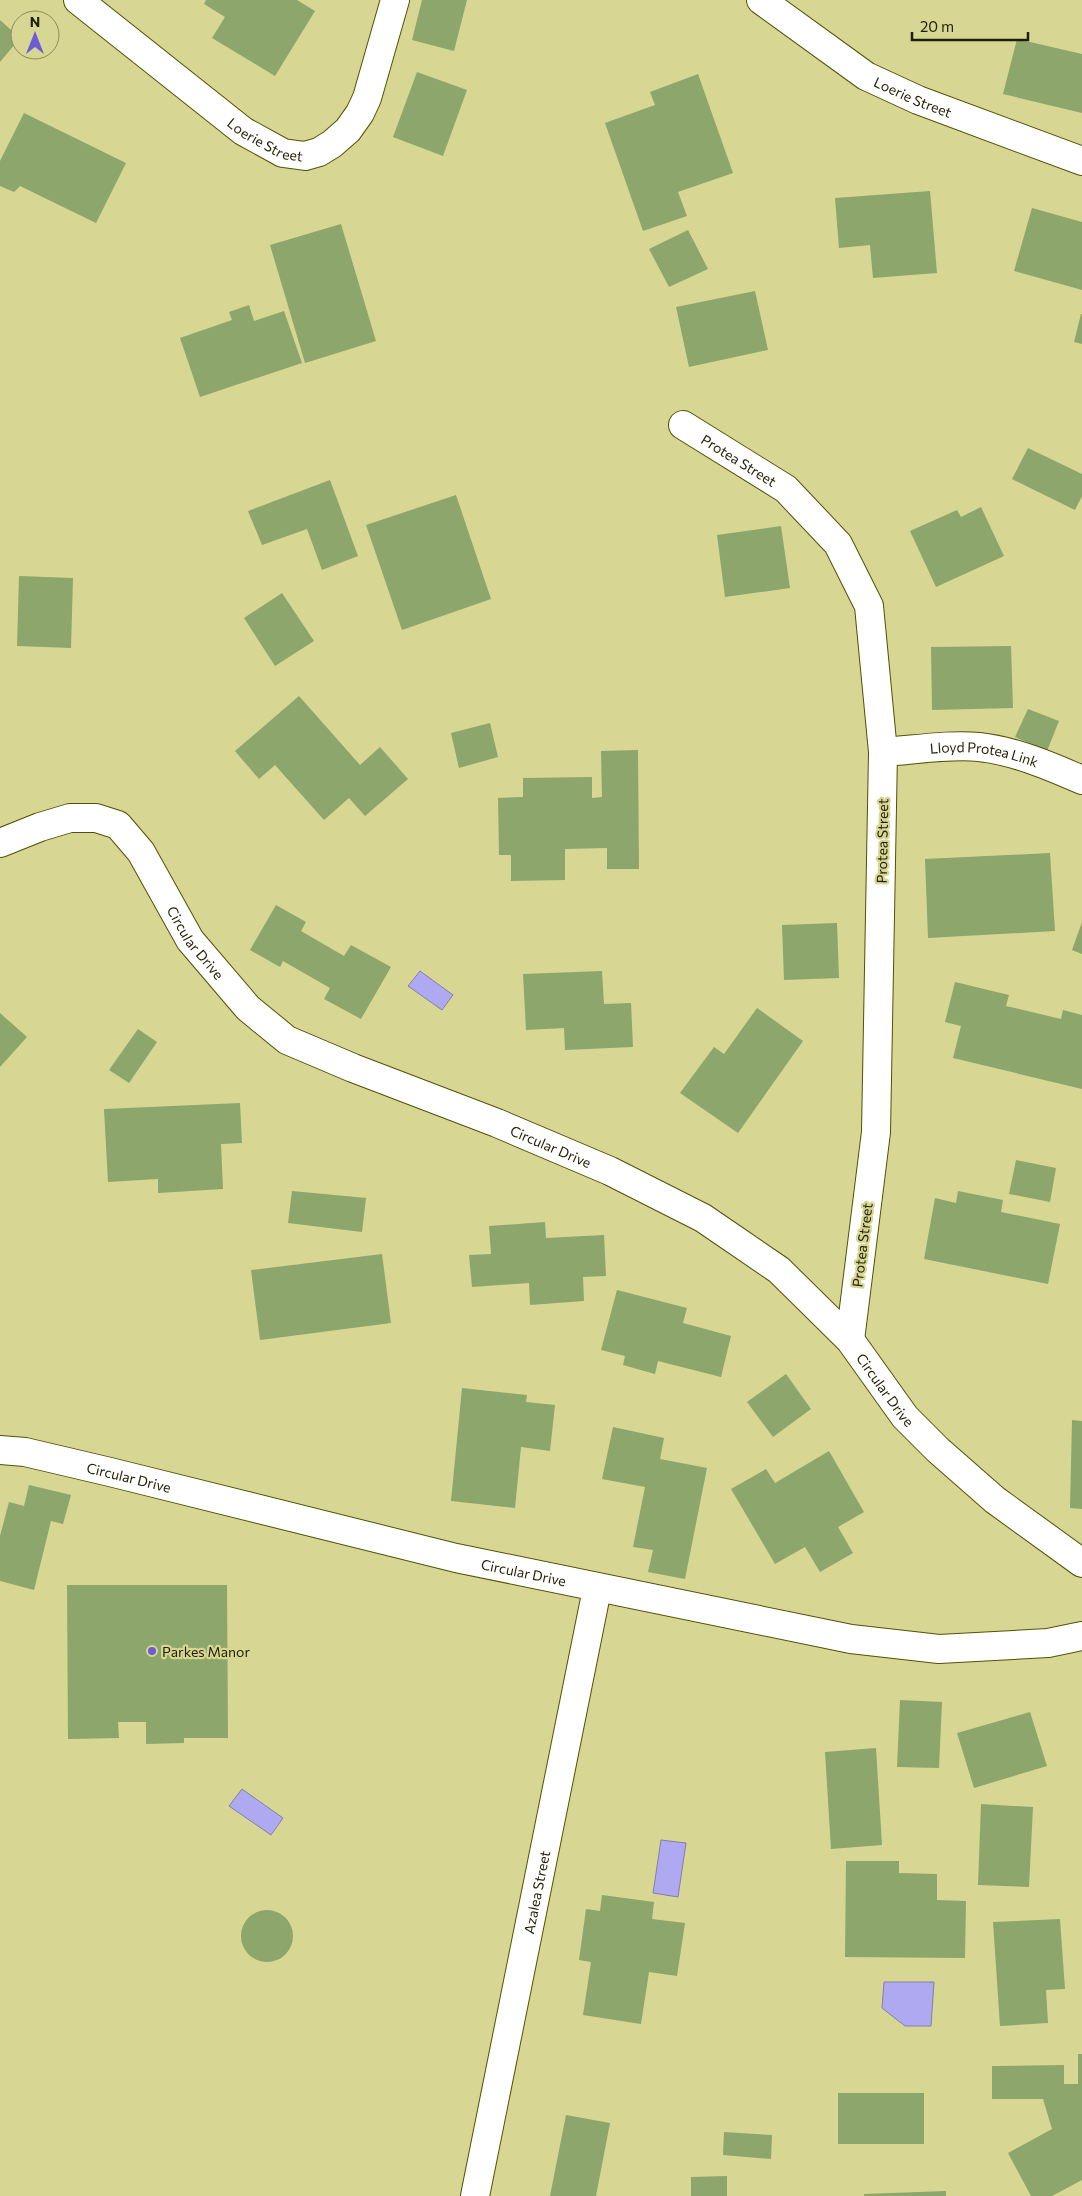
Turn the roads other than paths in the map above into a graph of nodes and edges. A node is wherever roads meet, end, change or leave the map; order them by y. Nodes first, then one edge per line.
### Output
1 (78, 0) edge
2 (395, 0) edge
3 (761, 0) edge
4 (1082, 161) edge
5 (683, 426) dead end
6 (883, 752) junction
7 (1082, 780) edge
8 (0, 843) edge
9 (850, 1340) junction
10 (0, 1450) edge
11 (1082, 1563) edge
12 (597, 1589) junction
13 (1082, 1636) edge
14 (475, 2196) edge

1 - 2 street, Loerie Street
3 - 4 street, Loerie Street
5 - 6 street, Protea Street
6 - 7 street, Lloyd Protea Link
6 - 9 street, Protea Street
8 - 9 street, Circular Drive
9 - 11 street, Circular Drive
10 - 12 street, Circular Drive
12 - 13 street, Circular Drive
12 - 14 street, Azalea Street

